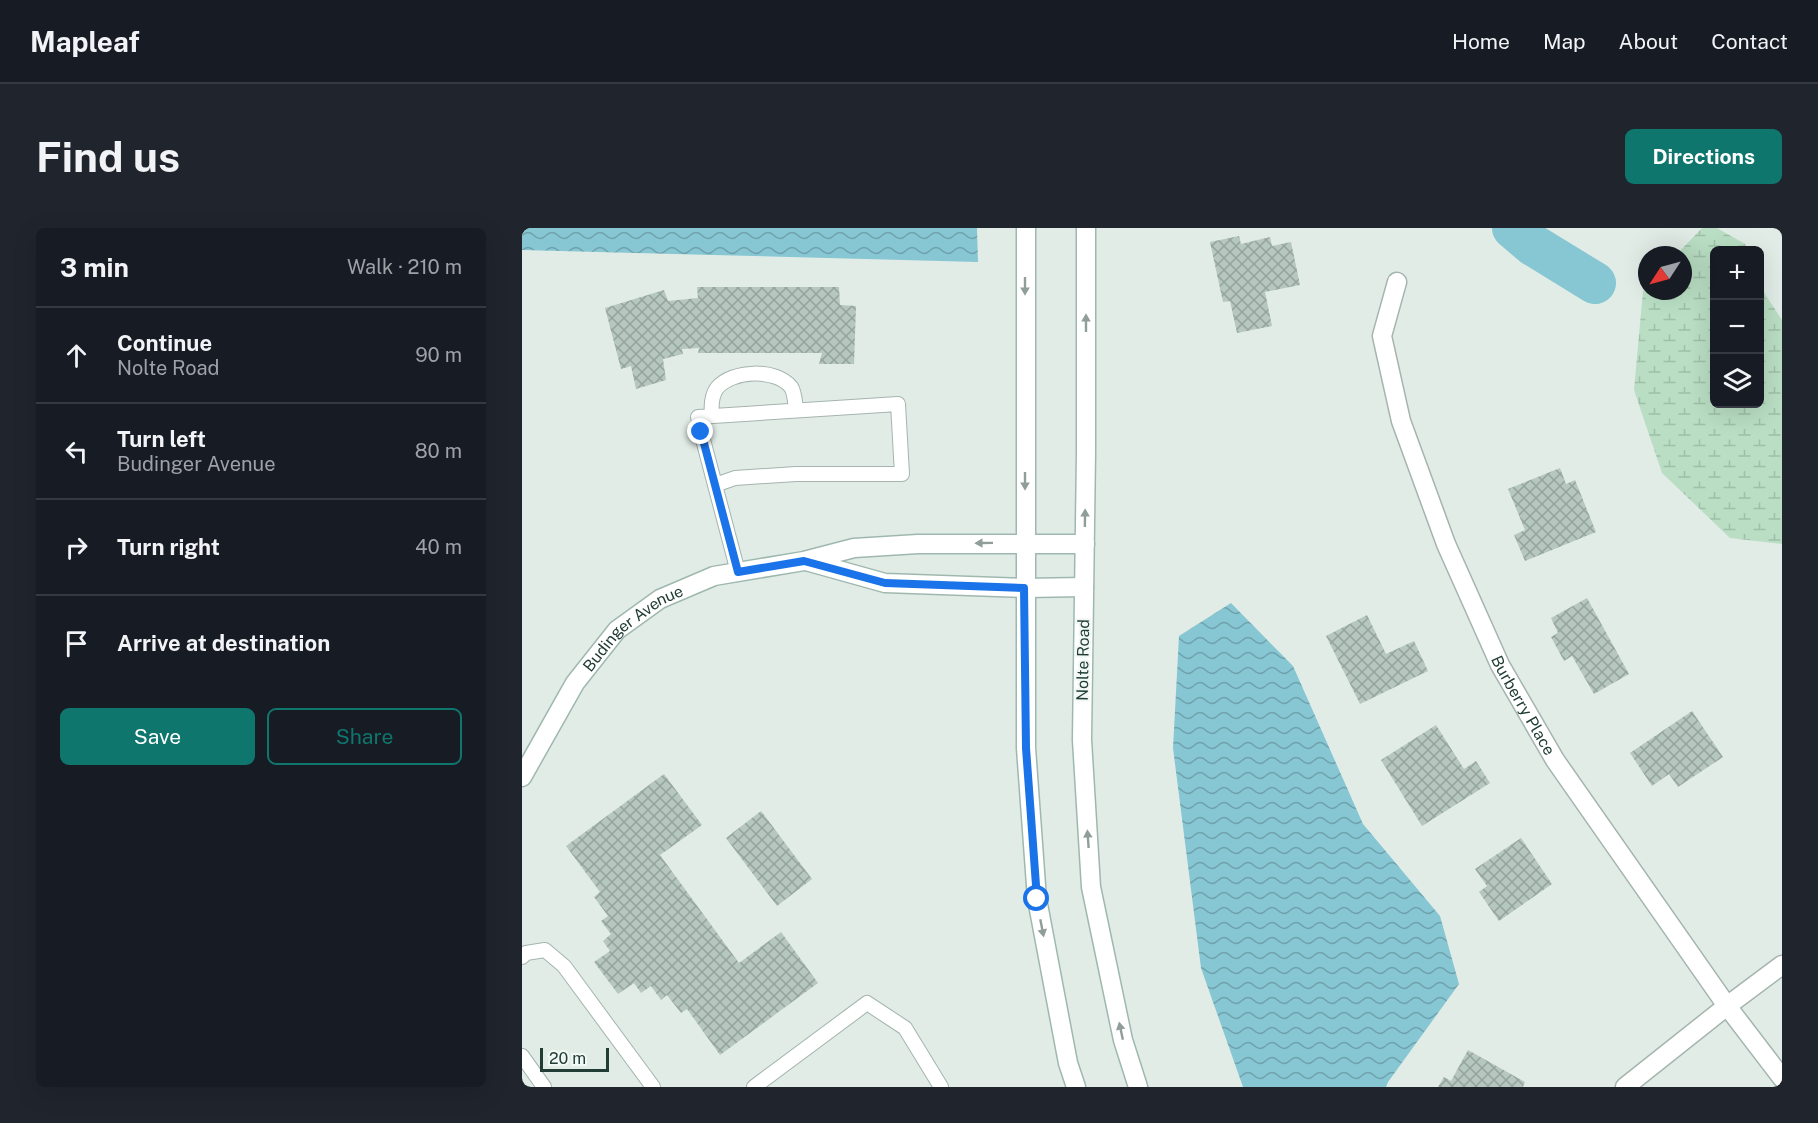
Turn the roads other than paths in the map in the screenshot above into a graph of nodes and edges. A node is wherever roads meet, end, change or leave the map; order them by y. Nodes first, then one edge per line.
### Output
1 (1026, 228) edge
2 (1086, 228) edge
3 (1397, 282) dead end
4 (796, 410) junction
5 (712, 416) junction
6 (715, 485) junction
7 (1025, 544) junction
8 (1085, 544) junction
9 (804, 561) junction
10 (738, 572) junction
11 (1084, 587) junction
12 (1024, 588) junction
13 (522, 777) edge
14 (522, 957) edge
15 (1782, 965) edge
16 (1727, 1006) junction
17 (522, 1056) edge
18 (1782, 1078) edge
19 (544, 1087) edge
20 (653, 1087) edge
21 (754, 1087) edge
22 (941, 1087) edge
23 (1076, 1087) edge
24 (1138, 1087) edge
25 (1625, 1087) edge

1 -> 7 street
8 -> 2 street, Nolte Road
3 - 16 street, Burberry Place
4 - 5 lane
4 - 5 lane
4 - 6 lane
5 - 6 lane
6 - 10 lane
7 - 8 street, Budinger Avenue
7 -> 9 street, Budinger Avenue
7 - 12 street
8 - 11 street, Nolte Road
9 - 10 street, Budinger Avenue
9 - 12 street, Budinger Avenue
10 - 13 street, Budinger Avenue
11 - 12 street, Budinger Avenue
24 -> 11 street, Nolte Road
12 -> 23 street
14 - 20 lane
15 - 16 street
16 - 18 street, Burberry Place
16 - 25 street
17 - 19 lane
21 - 22 lane

